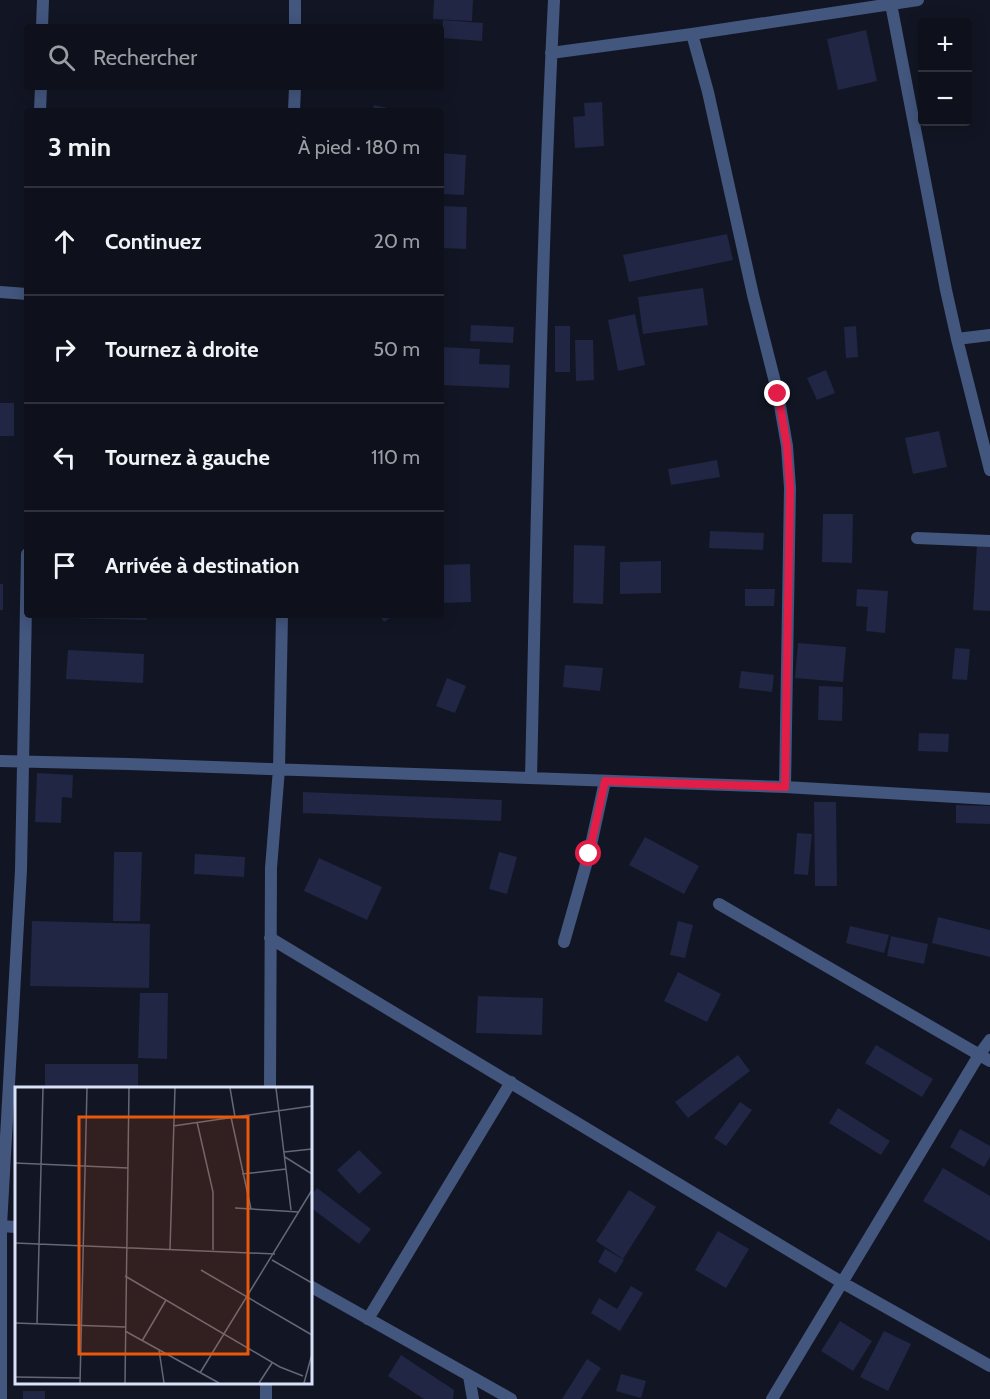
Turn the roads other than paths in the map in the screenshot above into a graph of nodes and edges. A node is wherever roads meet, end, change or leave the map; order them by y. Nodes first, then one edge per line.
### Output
1 (42, 0) edge
2 (295, 0) edge
3 (554, 0) edge
4 (918, 0) edge
5 (891, 4) junction
6 (42, 24) edge
7 (295, 24) edge
8 (692, 34) junction
9 (552, 53) junction
10 (41, 90) edge
11 (295, 90) edge
12 (40, 108) edge
13 (294, 108) edge
14 (0, 292) edge
15 (24, 294) edge
16 (990, 335) edge
17 (957, 339) junction
18 (990, 470) edge
19 (917, 538) dead end
20 (990, 541) edge
21 (25, 618) edge
22 (282, 618) edge
23 (0, 761) edge
24 (22, 762) junction
25 (279, 769) junction
26 (531, 778) junction
27 (605, 781) junction
28 (785, 787) junction
29 (990, 799) edge
30 (719, 904) dead end
31 (270, 938) junction
32 (564, 942) dead end
33 (990, 1040) edge
34 (985, 1058) edge
35 (511, 1082) junction
36 (270, 1087) edge
37 (1, 1226) edge
38 (843, 1283) junction
39 (312, 1287) edge
40 (368, 1319) junction
41 (990, 1366) edge
42 (469, 1376) junction
43 (1, 1399) edge
44 (473, 1399) edge
45 (511, 1399) edge
46 (772, 1399) edge

1 - 6 street
2 - 7 street
3 - 9 street
4 - 5 street
5 - 8 street
5 - 17 street
8 - 9 street
8 - 28 street
9 - 26 street
10 - 12 street
11 - 13 street
14 - 15 street
16 - 17 street
17 - 18 street
19 - 20 street
21 - 24 street
22 - 25 street
23 - 24 street
24 - 25 street
24 - 37 street
25 - 26 street
25 - 31 street
26 - 27 street
27 - 28 street
27 - 32 street
28 - 29 street
30 - 34 street
31 - 35 street
31 - 36 street
33 - 34 street
34 - 38 street
35 - 38 street
35 - 40 street
37 - 43 street
38 - 41 street
38 - 46 street
39 - 40 street
40 - 42 street
42 - 44 street
42 - 45 street

